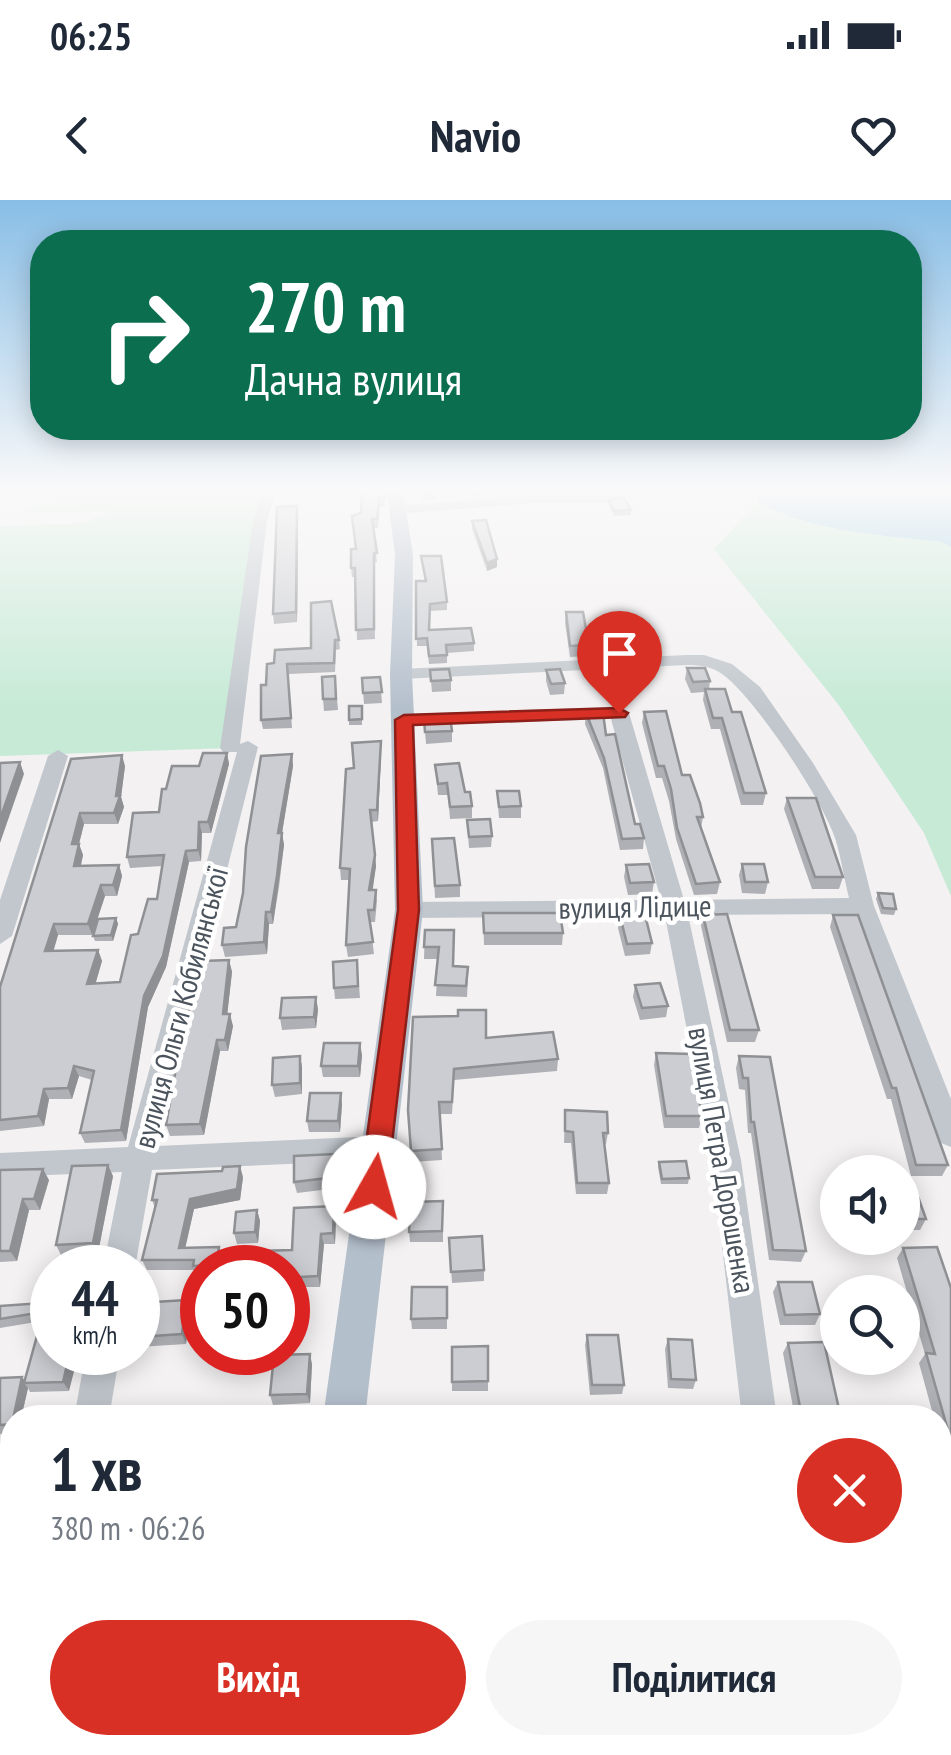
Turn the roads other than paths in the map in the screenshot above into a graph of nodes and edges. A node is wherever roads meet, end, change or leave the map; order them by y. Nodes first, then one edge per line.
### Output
1 (256, 565) edge
2 (404, 565) edge
3 (401, 674) junction
4 (404, 720) junction
5 (58, 756) dead end
6 (674, 905) junction
7 (862, 906) junction
8 (408, 910) junction
9 (0, 936) edge
10 (951, 1135) edge
11 (378, 1148) junction
12 (139, 1161) junction
13 (0, 1165) edge
14 (123, 1245) edge
15 (99, 1375) edge
16 (93, 1405) edge
17 (346, 1405) edge
18 (759, 1405) edge

1 - 12 street, вулиця Ольги Кобилянської
2 - 3 main road
3 - 4 main road
3 - 7 street
4 - 6 street, вулиця Петра Дорошенка
4 - 8 main road
5 - 9 street
6 - 7 street, вулиця Лідице
6 - 8 street, вулиця Лідице
6 - 18 street, вулиця Петра Дорошенка
7 - 10 street
8 - 11 main road
11 - 12 street
11 - 17 main road
12 - 13 street
12 - 14 street, вулиця Ольги Кобилянської
15 - 16 street

